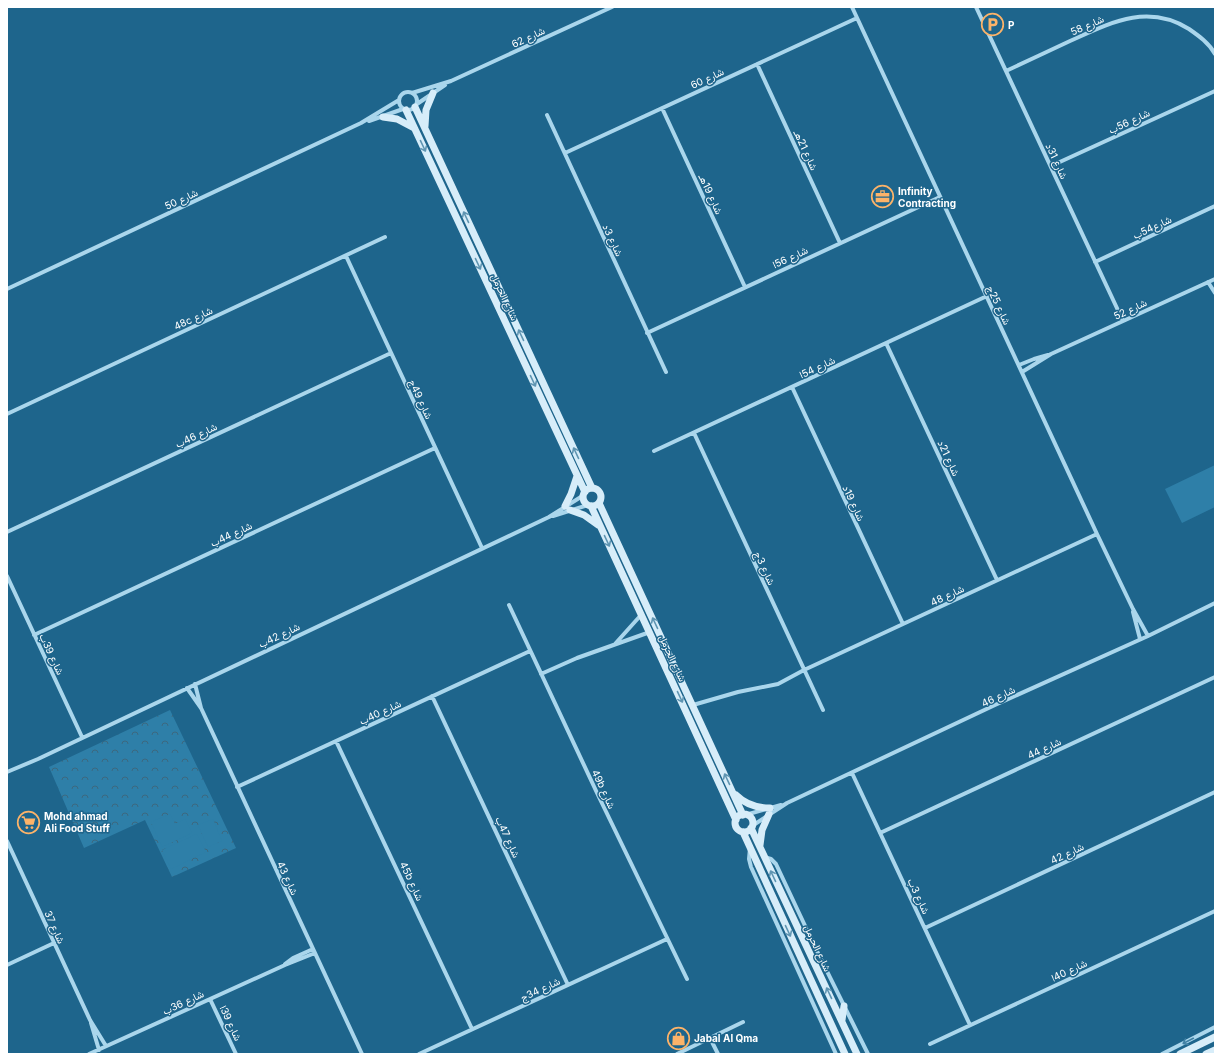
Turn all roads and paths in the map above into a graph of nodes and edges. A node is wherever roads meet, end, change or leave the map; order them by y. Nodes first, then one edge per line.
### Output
1 (612, 7) edge
2 (852, 7) edge
3 (976, 7) edge
4 (857, 18) junction
5 (1215, 54) edge
6 (757, 64) junction
7 (1006, 71) junction
8 (451, 82) junction
9 (1215, 91) edge
10 (412, 93) junction
11 (433, 93) junction
12 (399, 100) junction
13 (416, 105) junction
14 (662, 108) junction
15 (405, 110) junction
16 (547, 115) dead end
17 (383, 116) junction
18 (361, 123) junction
19 (425, 128) junction
20 (415, 130) junction
21 (565, 153) junction
22 (1050, 166) junction
23 (940, 197) junction
24 (1215, 206) edge
25 (385, 237) dead end
26 (840, 243) junction
27 (346, 256) junction
28 (1095, 262) junction
29 (1215, 279) edge
30 (1208, 282) junction
31 (745, 287) junction
32 (7, 289) edge
33 (1215, 294) edge
34 (987, 296) junction
35 (1123, 321) junction
36 (647, 333) junction
37 (886, 343) junction
38 (391, 353) junction
39 (1051, 354) junction
40 (1019, 366) junction
41 (666, 372) dead end
42 (1022, 372) junction
43 (792, 388) junction
44 (7, 414) edge
45 (694, 433) junction
46 (435, 448) junction
47 (654, 451) dead end
48 (577, 476) junction
49 (592, 488) junction
50 (584, 494) junction
51 (599, 503) junction
52 (589, 505) junction
53 (568, 508) junction
54 (601, 528) junction
55 (7, 532) edge
56 (1097, 534) junction
57 (482, 548) junction
58 (7, 576) edge
59 (997, 580) junction
60 (1215, 603) edge
61 (509, 605) dead end
62 (1132, 609) junction
63 (641, 615) junction
64 (903, 624) junction
65 (650, 632) junction
66 (34, 635) junction
67 (1148, 636) junction
68 (1140, 639) junction
69 (614, 646) junction
70 (530, 651) junction
71 (804, 670) junction
72 (541, 674) junction
73 (1215, 677) edge
74 (195, 684) junction
75 (187, 688) junction
76 (432, 696) junction
77 (693, 705) junction
78 (201, 708) junction
79 (822, 710) dead end
80 (82, 737) junction
81 (336, 741) junction
82 (17, 769) junction
83 (7, 772) edge
84 (852, 773) junction
85 (7, 776) edge
86 (237, 787) junction
87 (733, 792) junction
88 (1215, 792) edge
89 (769, 811) junction
90 (744, 815) junction
91 (736, 820) junction
92 (752, 827) junction
93 (743, 832) junction
94 (880, 833) junction
95 (7, 840) edge
96 (750, 848) junction
97 (760, 848) junction
98 (764, 857) junction
99 (1215, 911) edge
100 (925, 928) junction
101 (667, 939) junction
102 (54, 943) junction
103 (314, 951) junction
104 (7, 965) edge
105 (687, 979) dead end
106 (568, 985) junction
107 (210, 998) junction
108 (844, 1006) junction
109 (90, 1020) junction
110 (842, 1020) junction
111 (743, 1022) dead end
112 (970, 1025) junction
113 (1215, 1027) edge
114 (472, 1029) junction
115 (710, 1038) junction
116 (1215, 1038) edge
117 (930, 1044) dead end
118 (106, 1046) junction
119 (99, 1050) junction
120 (1215, 1050) edge
121 (89, 1054) edge
122 (236, 1054) edge
123 (362, 1054) edge
124 (419, 1054) edge
125 (677, 1054) edge
126 (718, 1054) edge
127 (836, 1054) edge
128 (845, 1054) edge
129 (857, 1054) edge
130 (868, 1054) edge
131 (1162, 1054) edge
132 (1180, 1054) edge
133 (1206, 1054) edge

1 - 8 street, شارع 62
2 - 4 street, شارع 25ج
3 - 7 street, شارع 31د
4 - 6 street, شارع 60
4 - 23 street, شارع 25ج
5 - 7 street, شارع 58
6 - 14 street, شارع 60
6 - 26 street, شارع 21هـ
7 - 22 street, شارع 31د
8 - 10 street, شارع 62
8 - 11 street, شارع 62
9 - 22 street, شارع 56ب
10 - 12 street
10 - 13 street
11 - 13 street, شارع 62
11 - 19 street
12 - 15 street
12 - 18 street, شارع 50
13 - 15 street
13 - 19 street, شارع الحرمل
14 - 21 street, شارع 60
14 - 31 street, شارع 19هـ
15 - 17 street, شارع 50
15 - 20 street, شارع الحرمل
16 - 21 street, شارع 3د
17 - 18 street, شارع 50
17 - 20 street
18 - 32 street, شارع 50
49 -> 19 street, شارع الحرمل
20 -> 48 street, شارع الحرمل
21 - 36 street, شارع 3د
22 - 28 street, شارع 31د
23 - 26 street, شارع 56ا
23 - 34 street, شارع 25ج
24 - 28 street, شارع54ب
25 - 27 street, 48c شارع
26 - 31 street, شارع 56ا
27 - 38 street, شارع 49ج
27 - 44 street, 48c شارع
28 - 35 street, شارع 31د
29 - 30 street, شارع 52
30 - 33 street
30 - 35 street, شارع 52
31 - 36 street, شارع 56ا
34 - 37 street, شارع 54ا
34 - 40 street, شارع 25ج
35 - 39 street, شارع 52
36 - 41 street, شارع 3د
37 - 43 street, شارع 54ا
37 - 59 street, شارع 21د
38 - 46 street, شارع 49ج
38 - 55 street, شارع 46ب
39 - 40 street, شارع 52
39 - 42 street, شارع 52
40 - 42 street, شارع 25ج
42 - 56 street, شارع 25ج
43 - 45 street, شارع 54ا
43 - 64 street, شارع 19د
45 - 47 street, شارع 54ا
45 - 71 street, شارع 3ج
46 - 57 street, شارع 49ج
46 - 66 street, شارع 44ب
48 - 50 street, شارع الحرمل
48 - 53 street
49 - 50 street
49 - 51 street
50 - 52 street
50 - 53 street, شارع 42ب
51 - 52 street
77 -> 51 street, شارع الحرمل
52 - 53 street, شارع 42ب
52 - 54 street, شارع الحرمل
53 - 54 street
53 - 57 street, شارع 42ب
54 -> 63 street, شارع الحرمل
56 - 59 street, شارع 48
56 - 62 street, شارع 25ج
57 - 74 street, شارع 42ب
58 - 66 street, شارع 39ب
59 - 64 street, شارع 48
60 - 67 street, شارع 46
61 - 70 street, 49b شارع
62 - 67 street, شارع 25ج
62 - 68 street, شارع 25ج
63 - 65 street, شارع الحرمل
63 - 69 street
64 - 71 street, شارع 48
65 - 69 street
65 -> 91 street, شارع الحرمل
66 - 80 street, شارع 39ب
67 - 68 street, شارع 46
68 - 84 street, شارع 46
69 - 72 street
70 - 72 street, 49b شارع
70 - 76 street, شارع 40ب
71 - 77 street, شارع 48
71 - 79 street, شارع 3ج
72 - 101 street, 49b شارع
73 - 94 street, شارع 44
74 - 75 street, شارع 42ب
74 - 78 street, شارع 43
75 - 78 street, شارع 43
75 - 80 street, شارع 42ب
76 - 81 street, شارع 40ب
76 - 106 street, شارع 47ب
87 -> 77 street, شارع الحرمل
78 - 86 street, شارع 43
80 - 82 street, شارع 42ب
81 - 86 street, شارع 40ب
81 - 114 street, 45b شارع
82 - 83 street, شارع 42ب
82 - 85 street, شارع 42ب
84 - 89 street, شارع 46
84 - 94 street, شارع 3ب
86 - 103 street, شارع 43
87 - 89 street
87 - 90 street, شارع الحرمل
88 - 100 street, شارع 42
89 - 90 street, شارع 46
89 - 92 street, شارع 46
89 - 97 street
90 - 91 street
90 - 92 street
91 - 93 street
92 - 93 street
92 - 97 street, شارع الحرمل
93 - 96 street, شارع الحرمل
94 - 100 street, شارع 3ب
95 - 102 street, شارع 37
96 - 127 street
96 -> 128 street, شارع الحرمل
97 - 98 street, شارع الحرمل
98 - 108 street
110 -> 98 street, شارع الحرمل
99 - 112 street, شارع 40ا
100 - 112 street, شارع 3ب
101 - 105 street, 49b شارع
101 - 106 street, شارع 34ج
102 - 104 street
102 - 109 street, شارع 37
103 - 107 street, شارع 36ب
103 - 123 street, شارع 43
106 - 114 street, شارع 34ج
107 - 118 street, شارع 36ب
107 - 122 street, شارع 39ا
108 - 110 street
108 - 130 street
109 - 118 street, شارع 37
109 - 119 street, شارع 37
110 - 129 street, شارع الحرمل
111 - 115 street
112 - 117 street, شارع 40ا
113 -> 131 street
114 - 124 street, شارع 34ج
115 - 125 street
115 - 126 street
116 - 132 street
118 - 119 street, شارع 36ب
119 - 121 street, شارع 36ب
120 - 133 street

